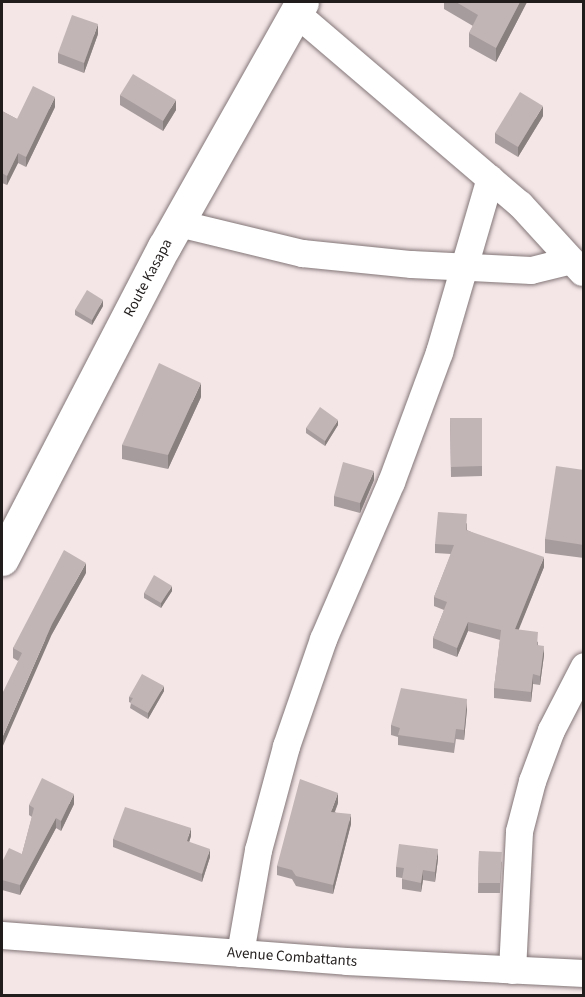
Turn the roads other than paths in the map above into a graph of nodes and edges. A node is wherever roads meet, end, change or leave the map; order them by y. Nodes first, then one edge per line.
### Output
1 (299, 8) edge
2 (490, 178) junction
3 (178, 223) junction
4 (577, 267) edge
5 (465, 268) junction
6 (2, 559) edge
7 (584, 666) edge
8 (2, 935) edge
9 (240, 953) junction
10 (512, 970) junction
11 (584, 973) edge

1 - 2 street
1 - 3 main road, Route Kasapa
2 - 4 street
2 - 5 street
3 - 5 street
3 - 6 main road, Route Kasapa
4 - 5 street
5 - 9 street
7 - 10 street
8 - 9 street, Avenue Combattants
9 - 10 street, Avenue Combattants
10 - 11 street, Avenue Combattants

